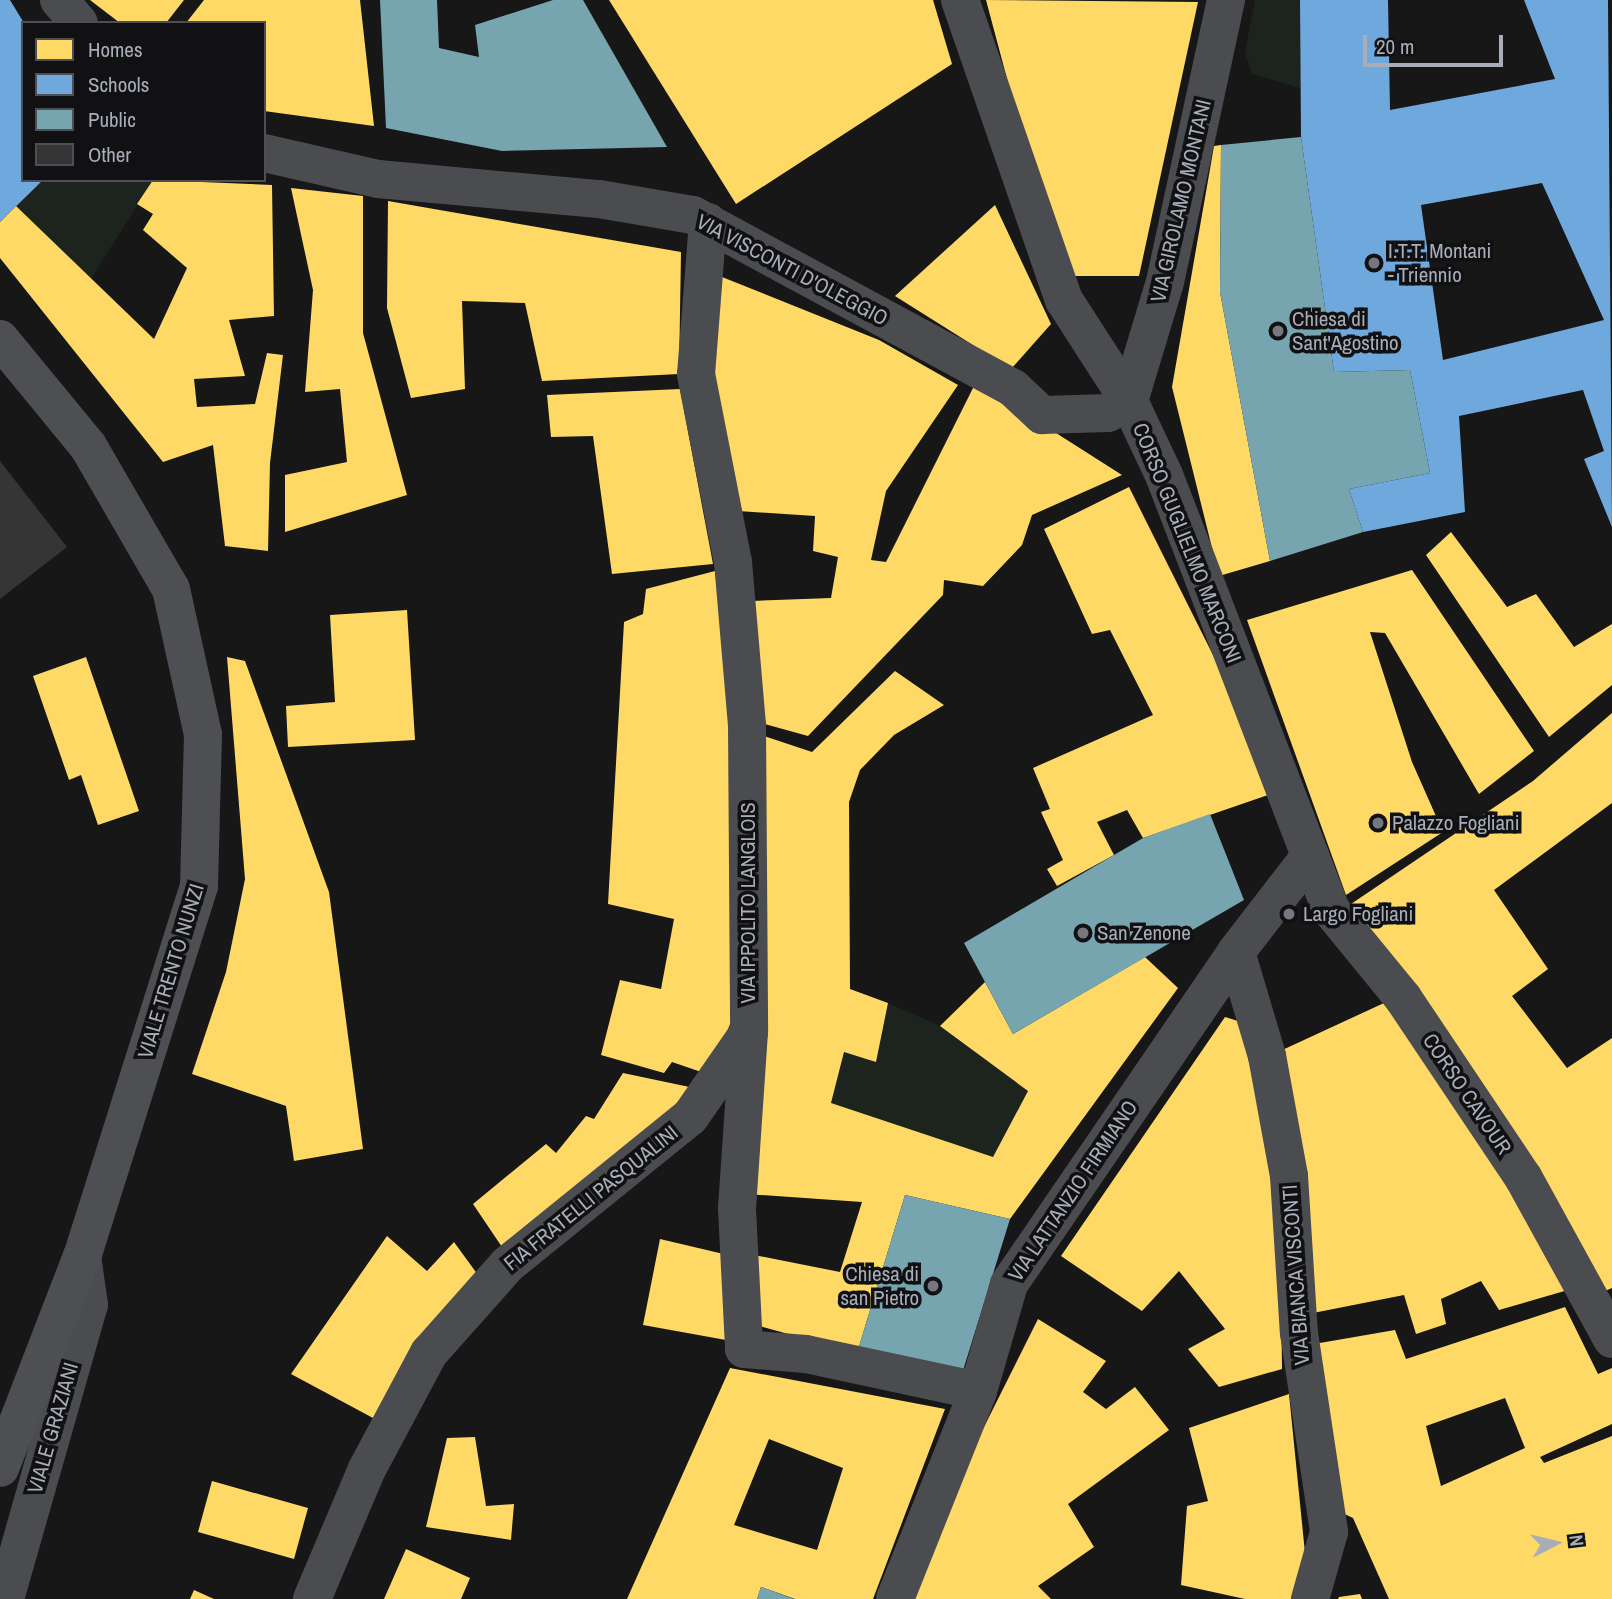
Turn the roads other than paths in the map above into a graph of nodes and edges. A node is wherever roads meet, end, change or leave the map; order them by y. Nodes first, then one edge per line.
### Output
1 (59, 0) edge
2 (960, 0) edge
3 (1226, 0) edge
4 (77, 21) edge
5 (266, 153) edge
6 (708, 222) junction
7 (0, 339) edge
8 (1129, 401) junction
9 (1308, 859) junction
10 (1236, 952) junction
11 (748, 1032) junction
12 (82, 1256) junction
13 (1612, 1339) edge
14 (978, 1391) junction
15 (0, 1468) edge
16 (5, 1599) edge
17 (312, 1599) edge
18 (895, 1599) edge
19 (1310, 1599) edge

1 - 4 street
2 - 8 street, CORSO GUGLIELMO MARCONI
3 - 8 street, VIA GIROLAMO MONTANI
5 - 6 street, VIA VISCONTI D'OLEGGIO
6 - 8 street, VIA VISCONTI D'OLEGGIO
6 - 11 street, VIA IPPOLITO LANGLOIS
7 - 12 main road, VIALE TRENTO NUNZI
8 - 9 street, CORSO GUGLIELMO MARCONI
9 - 10 street, VIA LATTANZIO FIRMIANO
9 - 13 street, CORSO CAVOUR
10 - 14 street, VIA LATTANZIO FIRMIANO
10 - 19 street, VIA BIANCA VISCONTI
11 - 14 street, VIA IPPOLITO LANGLOIS
11 - 17 street, FIA FRATELLI PASQUALINI
12 - 15 main road, VIALE TRENTO NUNZI
12 - 16 street, VIALE GRAZIANI
14 - 18 street, VIA LATTANZIO FIRMIANO

